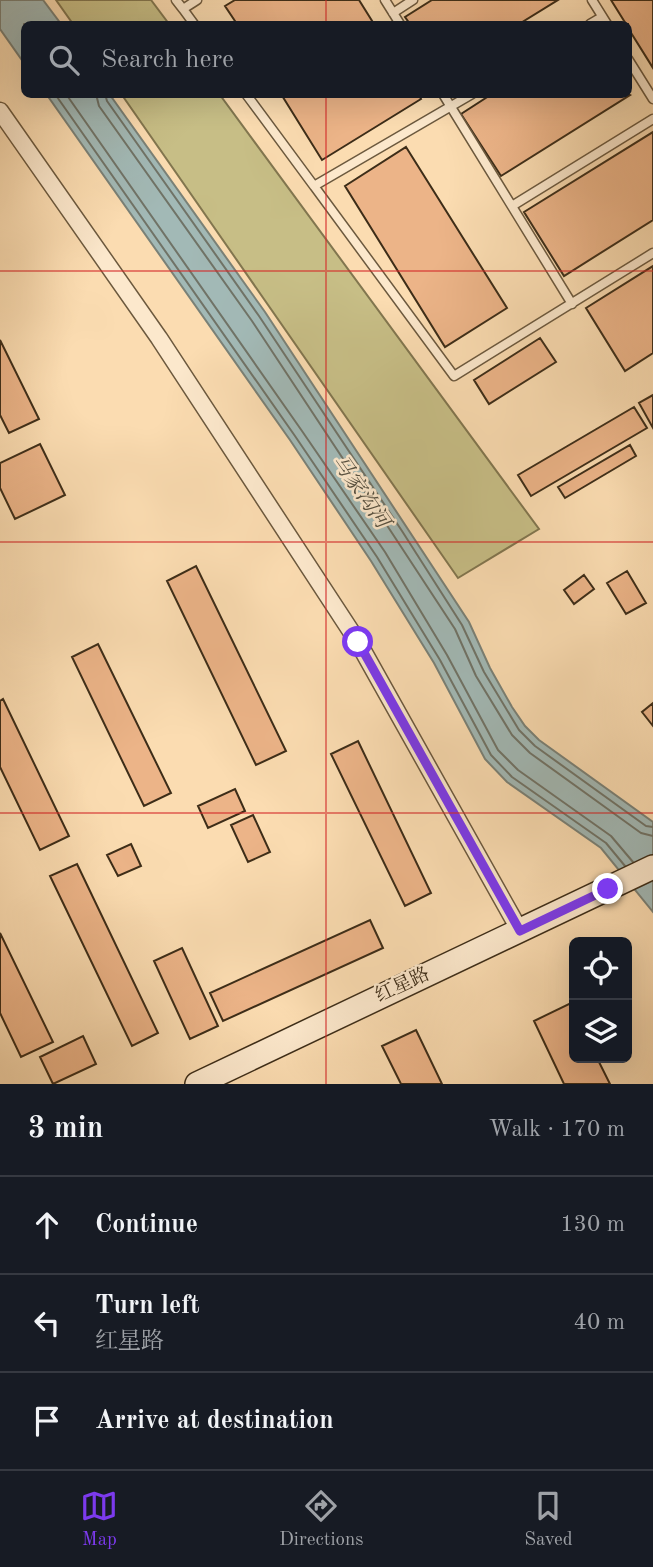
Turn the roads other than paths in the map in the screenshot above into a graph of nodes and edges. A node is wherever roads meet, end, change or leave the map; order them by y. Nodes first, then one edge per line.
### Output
1 (176, 0) edge
2 (197, 0) edge
3 (385, 0) edge
4 (413, 0) edge
5 (592, 0) edge
6 (183, 9) junction
7 (393, 13) junction
8 (192, 21) edge
9 (398, 21) edge
10 (605, 21) edge
11 (632, 65) edge
12 (249, 98) edge
13 (445, 98) edge
14 (466, 98) edge
15 (653, 99) edge
16 (451, 107) junction
17 (0, 111) edge
18 (653, 119) edge
19 (314, 186) junction
20 (512, 206) junction
21 (653, 253) edge
22 (572, 303) junction
23 (653, 867) edge
24 (520, 931) junction
25 (197, 1084) edge

1 - 6 lane
2 - 6 lane
3 - 7 lane
4 - 7 lane
5 - 10 lane
6 - 8 lane
7 - 9 lane
11 - 15 lane
12 - 19 lane
13 - 16 lane
14 - 16 lane
16 - 19 lane
16 - 20 lane
17 - 24 street
18 - 20 lane
19 - 22 lane
20 - 22 lane
21 - 22 lane
23 - 24 main road, 红星路
24 - 25 main road, 红星路

